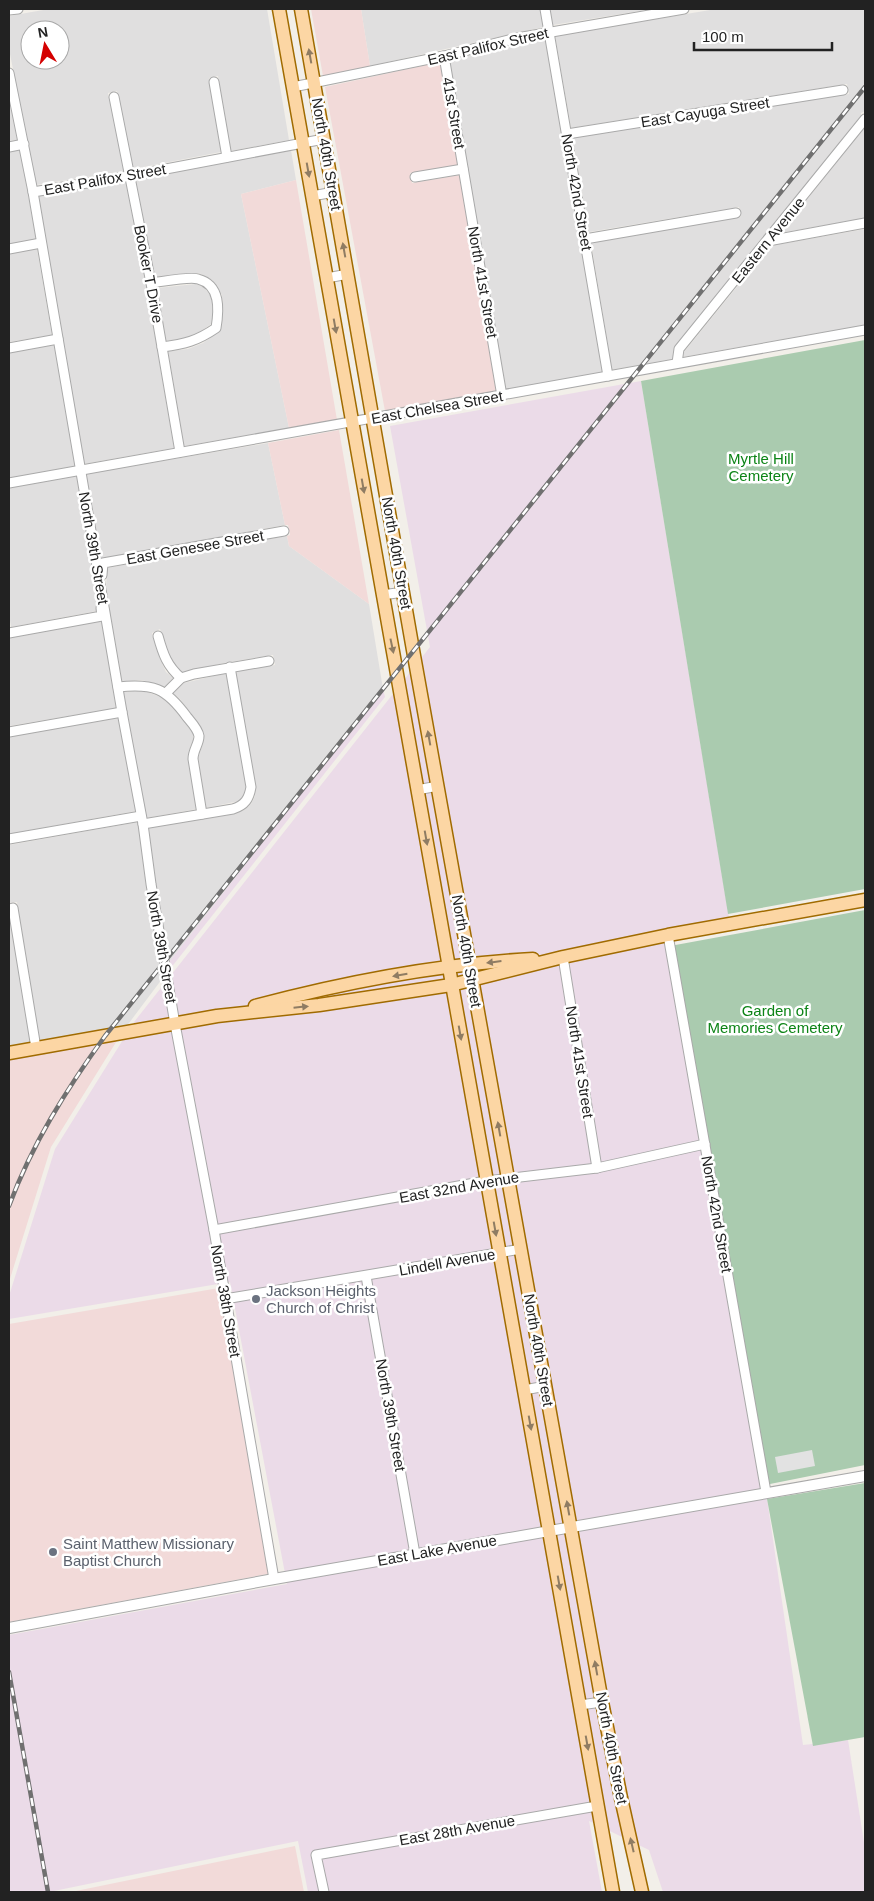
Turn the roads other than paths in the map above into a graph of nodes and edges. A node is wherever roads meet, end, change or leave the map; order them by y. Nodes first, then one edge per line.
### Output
1 (18, 9) edge
2 (279, 9) edge
3 (302, 9) edge
4 (545, 9) edge
5 (684, 9) edge
6 (9, 10) edge
7 (549, 32) junction
8 (444, 56) junction
9 (9, 73) edge
10 (214, 82) dead end
11 (314, 84) junction
12 (293, 88) junction
13 (843, 90) dead end
14 (114, 97) dead end
15 (865, 119) edge
16 (568, 134) junction
17 (324, 139) junction
18 (303, 142) junction
19 (24, 144) junction
20 (9, 147) edge
21 (227, 157) junction
22 (463, 169) junction
23 (130, 176) junction
24 (415, 177) dead end
25 (32, 192) junction
26 (334, 192) junction
27 (312, 196) junction
28 (736, 213) dead end
29 (865, 224) edge
30 (585, 239) junction
31 (768, 241) junction
32 (41, 243) junction
33 (9, 249) edge
34 (348, 274) junction
35 (327, 278) junction
36 (151, 284) junction
37 (865, 330) edge
38 (58, 339) junction
39 (162, 347) junction
40 (9, 348) edge
41 (677, 364) junction
42 (608, 376) junction
43 (502, 396) junction
44 (374, 419) junction
45 (352, 423) junction
46 (180, 452) junction
47 (80, 470) junction
48 (9, 483) edge
49 (284, 531) dead end
50 (101, 590) junction
51 (404, 592) junction
52 (382, 596) junction
53 (9, 633) edge
54 (158, 636) dead end
55 (269, 661) dead end
56 (230, 667) junction
57 (181, 678) junction
58 (118, 688) junction
59 (166, 693) junction
60 (122, 712) junction
61 (9, 732) edge
62 (438, 786) junction
63 (417, 790) junction
64 (202, 814) junction
65 (142, 820) junction
66 (9, 839) edge
67 (865, 900) edge
68 (11, 908) edge
69 (668, 935) junction
70 (563, 957) junction
71 (469, 965) junction
72 (448, 967) junction
73 (472, 980) junction
74 (452, 985) junction
75 (218, 1016) junction
76 (175, 1024) junction
77 (36, 1048) junction
78 (9, 1053) edge
79 (705, 1144) junction
80 (597, 1168) junction
81 (508, 1177) junction
82 (486, 1181) junction
83 (214, 1230) junction
84 (521, 1249) junction
85 (499, 1253) junction
86 (366, 1276) junction
87 (225, 1299) junction
88 (546, 1386) junction
89 (524, 1390) junction
90 (865, 1476) edge
91 (766, 1492) junction
92 (571, 1527) junction
93 (550, 1530) junction
94 (415, 1554) junction
95 (274, 1579) junction
96 (9, 1628) edge
97 (602, 1702) junction
98 (580, 1705) junction
99 (597, 1806) junction
100 (324, 1892) edge
101 (613, 1892) edge
102 (642, 1892) edge

1 - 6 street
2 - 12 main road, North 40th Street
11 -> 3 main road, North 40th Street
4 - 7 street, North 42nd Street
5 - 7 street, East Palifox Street
7 - 8 street, East Palifox Street
7 - 16 street, North 42nd Street
8 - 11 street, East Palifox Street
8 - 22 street, 41st Street
9 - 19 street, North 39th Street
10 - 21 street
11 - 12 street, East Palifox Street
11 - 17 main road, North 40th Street
12 - 18 main road, North 40th Street
13 - 16 street, East Cayuga Street
14 - 23 street, Booker T Drive
15 - 31 street, Eastern Avenue
16 - 30 street, North 42nd Street
17 - 18 street, East Palifox Street
17 - 26 main road, North 40th Street
18 - 21 street, East Palifox Street
18 -> 27 main road, North 40th Street
19 - 20 street
19 - 25 street, North 39th Street
21 - 23 street, East Palifox Street
22 - 24 street
22 - 43 street, North 41st Street
23 - 25 street, East Palifox Street
23 - 36 street, Booker T Drive
25 - 32 street, North 39th Street
26 - 27 street
34 -> 26 main road, North 40th Street
27 - 35 main road, North 40th Street
28 - 30 street
29 - 31 street
30 - 42 street, North 42nd Street
31 - 41 street, Eastern Avenue
32 - 33 street
32 - 38 street, North 39th Street
34 - 35 street
34 - 44 main road, North 40th Street
35 -> 45 main road, North 40th Street
36 - 39 street, Booker T Drive
36 - 39 street
37 - 41 street, East Chelsea Street
38 - 40 street
38 - 47 street, North 39th Street
39 - 46 street, Booker T Drive
41 - 42 street, East Chelsea Street
42 - 43 street, East Chelsea Street
43 - 44 street, East Chelsea Street
44 - 45 street, East Chelsea Street
44 - 51 main road, North 40th Street
45 - 46 street, East Chelsea Street
45 -> 52 main road, North 40th Street
46 - 47 street, East Chelsea Street
47 - 48 street, East Chelsea Street
47 - 50 street, North 39th Street
49 - 50 street, East Genesee Street
50 - 53 street, East Genesee Street
50 - 58 street, North 39th Street
51 - 52 street
62 -> 51 main road, North 40th Street
52 -> 63 main road, North 40th Street
54 - 57 street
55 - 56 street
56 - 57 street
56 - 64 street
57 - 59 street
58 - 59 street
58 - 60 street, North 39th Street
59 - 64 street
60 - 61 street
60 - 65 street, North 39th Street
62 - 63 street
62 - 71 main road, North 40th Street
63 -> 72 main road, North 40th Street
64 - 65 street
65 - 66 street
65 - 76 street, North 39th Street
67 - 69 main road
68 - 77 street
69 - 70 main road
69 - 79 street, North 42nd Street
70 -> 71 main road
70 - 73 main road
70 - 80 street, North 41st Street
71 - 72 main road
71 - 73 main road, North 40th Street
72 - 74 main road, North 40th Street
72 -> 75 main road
73 - 74 main road
81 -> 73 main road, North 40th Street
75 -> 74 main road
74 -> 82 main road, North 40th Street
75 - 76 main road
76 - 77 main road
76 - 83 street, North 38th Street
77 - 78 main road
79 - 80 street, East 32nd Avenue
79 - 91 street, North 42nd Street
80 - 81 street, East 32nd Avenue
81 - 82 street, East 32nd Avenue
81 - 84 main road, North 40th Street
82 - 83 street, East 32nd Avenue
82 -> 85 main road, North 40th Street
83 - 87 street, North 38th Street
84 - 85 street, Lindell Avenue
84 - 88 main road, North 40th Street
85 - 86 street, Lindell Avenue
85 - 89 main road, North 40th Street
86 - 87 street, Lindell Avenue
86 - 94 street, North 39th Street
87 - 95 street, North 38th Street
88 - 89 street
92 -> 88 main road, North 40th Street
89 -> 93 main road, North 40th Street
90 - 91 street, East Lake Avenue
91 - 92 street, East Lake Avenue
92 - 93 street, East Lake Avenue
97 -> 92 main road, North 40th Street
93 - 94 street, East Lake Avenue
93 -> 98 main road, North 40th Street
94 - 95 street, East Lake Avenue
95 - 96 street, East Lake Avenue
97 - 98 street
102 -> 97 main road, North 40th Street
98 -> 99 main road, North 40th Street
99 - 100 street, East 28th Avenue
99 - 101 main road, North 40th Street

